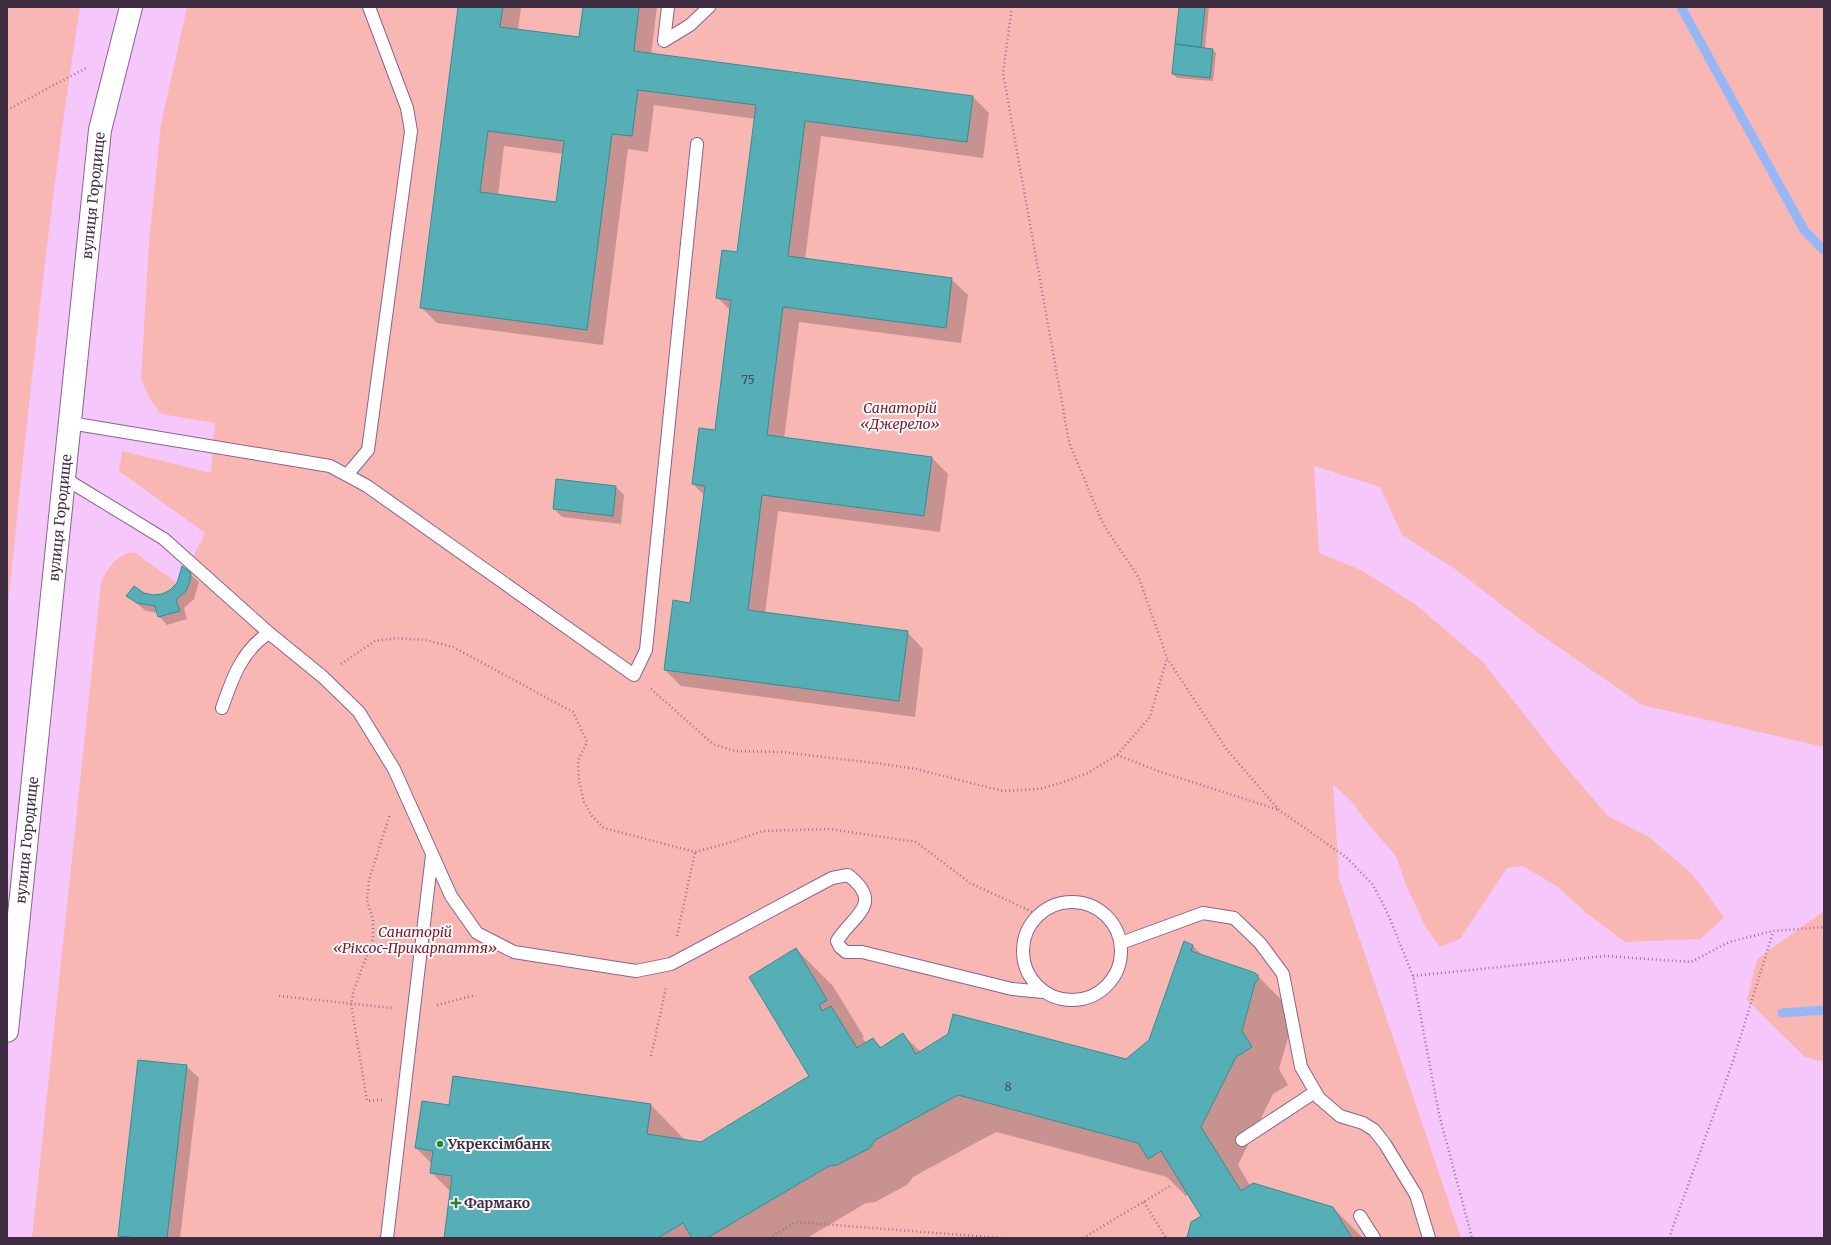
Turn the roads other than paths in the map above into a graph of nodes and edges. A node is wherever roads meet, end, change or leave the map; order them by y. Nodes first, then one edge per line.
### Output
1 (131, 7) edge
2 (369, 7) edge
3 (668, 7) edge
4 (708, 7) edge
5 (697, 144) dead end
6 (70, 423) junction
7 (347, 475) junction
8 (64, 478) junction
9 (269, 633) junction
10 (222, 708) dead end
11 (432, 854) junction
12 (1121, 943) junction
13 (1043, 992) junction
14 (7, 1031) edge
15 (1315, 1092) junction
16 (1242, 1140) dead end
17 (1360, 1216) dead end
18 (387, 1238) edge
19 (1374, 1238) edge
20 (1429, 1238) edge

1 - 6 street, вулиця Городище
2 - 7 lane
3 - 4 lane
5 - 7 lane
6 - 7 lane
6 - 8 street, вулиця Городище
8 - 9 lane
8 - 14 street, вулиця Городище
9 - 10 lane
9 - 11 lane
11 - 13 lane
11 - 18 lane
12 - 13 lane
12 - 13 lane
12 - 15 lane
15 - 16 lane
15 - 20 lane
17 - 19 lane

